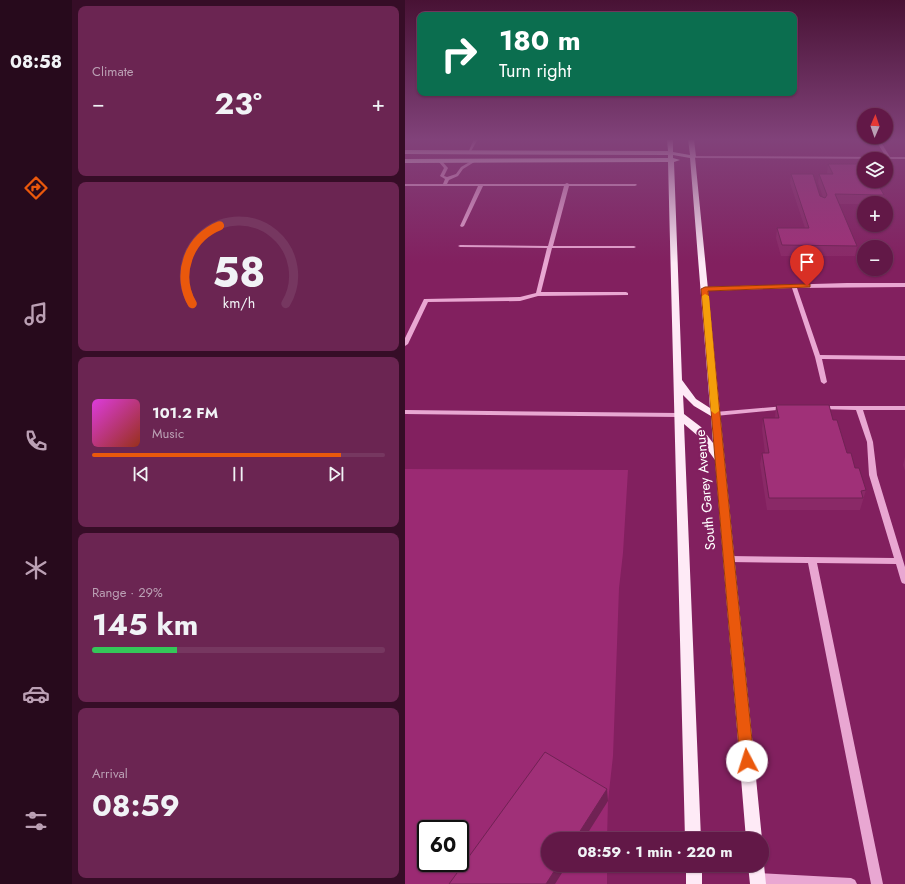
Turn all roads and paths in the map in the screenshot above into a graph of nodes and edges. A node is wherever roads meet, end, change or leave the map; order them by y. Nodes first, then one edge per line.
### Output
1 (446, 180) edge
2 (671, 180) edge
3 (695, 180) edge
4 (567, 184) junction
5 (635, 184) dead end
6 (405, 185) edge
7 (444, 185) junction
8 (481, 185) junction
9 (462, 226) dead end
10 (460, 246) dead end
11 (550, 247) junction
12 (634, 247) dead end
13 (905, 285) edge
14 (794, 286) junction
15 (705, 289) junction
16 (538, 294) junction
17 (626, 294) dead end
18 (405, 344) edge
19 (818, 357) junction
20 (905, 358) edge
21 (677, 379) junction
22 (824, 382) dead end
23 (789, 408) edge
24 (812, 408) edge
25 (859, 408) junction
26 (905, 408) edge
27 (405, 412) edge
28 (715, 414) junction
29 (678, 415) junction
30 (719, 461) junction
31 (729, 559) junction
32 (812, 560) junction
33 (899, 561) junction
34 (905, 581) edge
35 (693, 832) edge
36 (753, 832) edge
37 (694, 872) edge
38 (757, 876) edge
39 (694, 884) edge
40 (851, 884) edge
41 (877, 884) edge

1 - 7 street
2 - 21 main road, South Garey Avenue
3 - 15 main road, South Garey Avenue
4 - 5 street
4 - 8 street
4 - 11 street
6 - 7 street
7 - 8 street
8 - 9 street
10 - 11 street
11 - 12 street
11 - 16 street
13 - 14 street
14 - 15 street
14 - 19 street
15 - 28 main road, South Garey Avenue
16 - 17 street
16 - 18 street
19 - 20 street
19 - 22 street
21 - 28 main road
21 - 29 main road, South Garey Avenue
23 - 28 street
24 - 25 street
25 - 26 street
25 - 33 street
27 - 29 street
28 - 30 main road, South Garey Avenue
29 - 30 main road
29 - 35 main road, South Garey Avenue
30 - 31 main road, South Garey Avenue
31 - 32 street
31 - 36 main road, South Garey Avenue
32 - 33 street
32 - 41 street
33 - 34 street
37 - 39 main road
38 - 40 street

